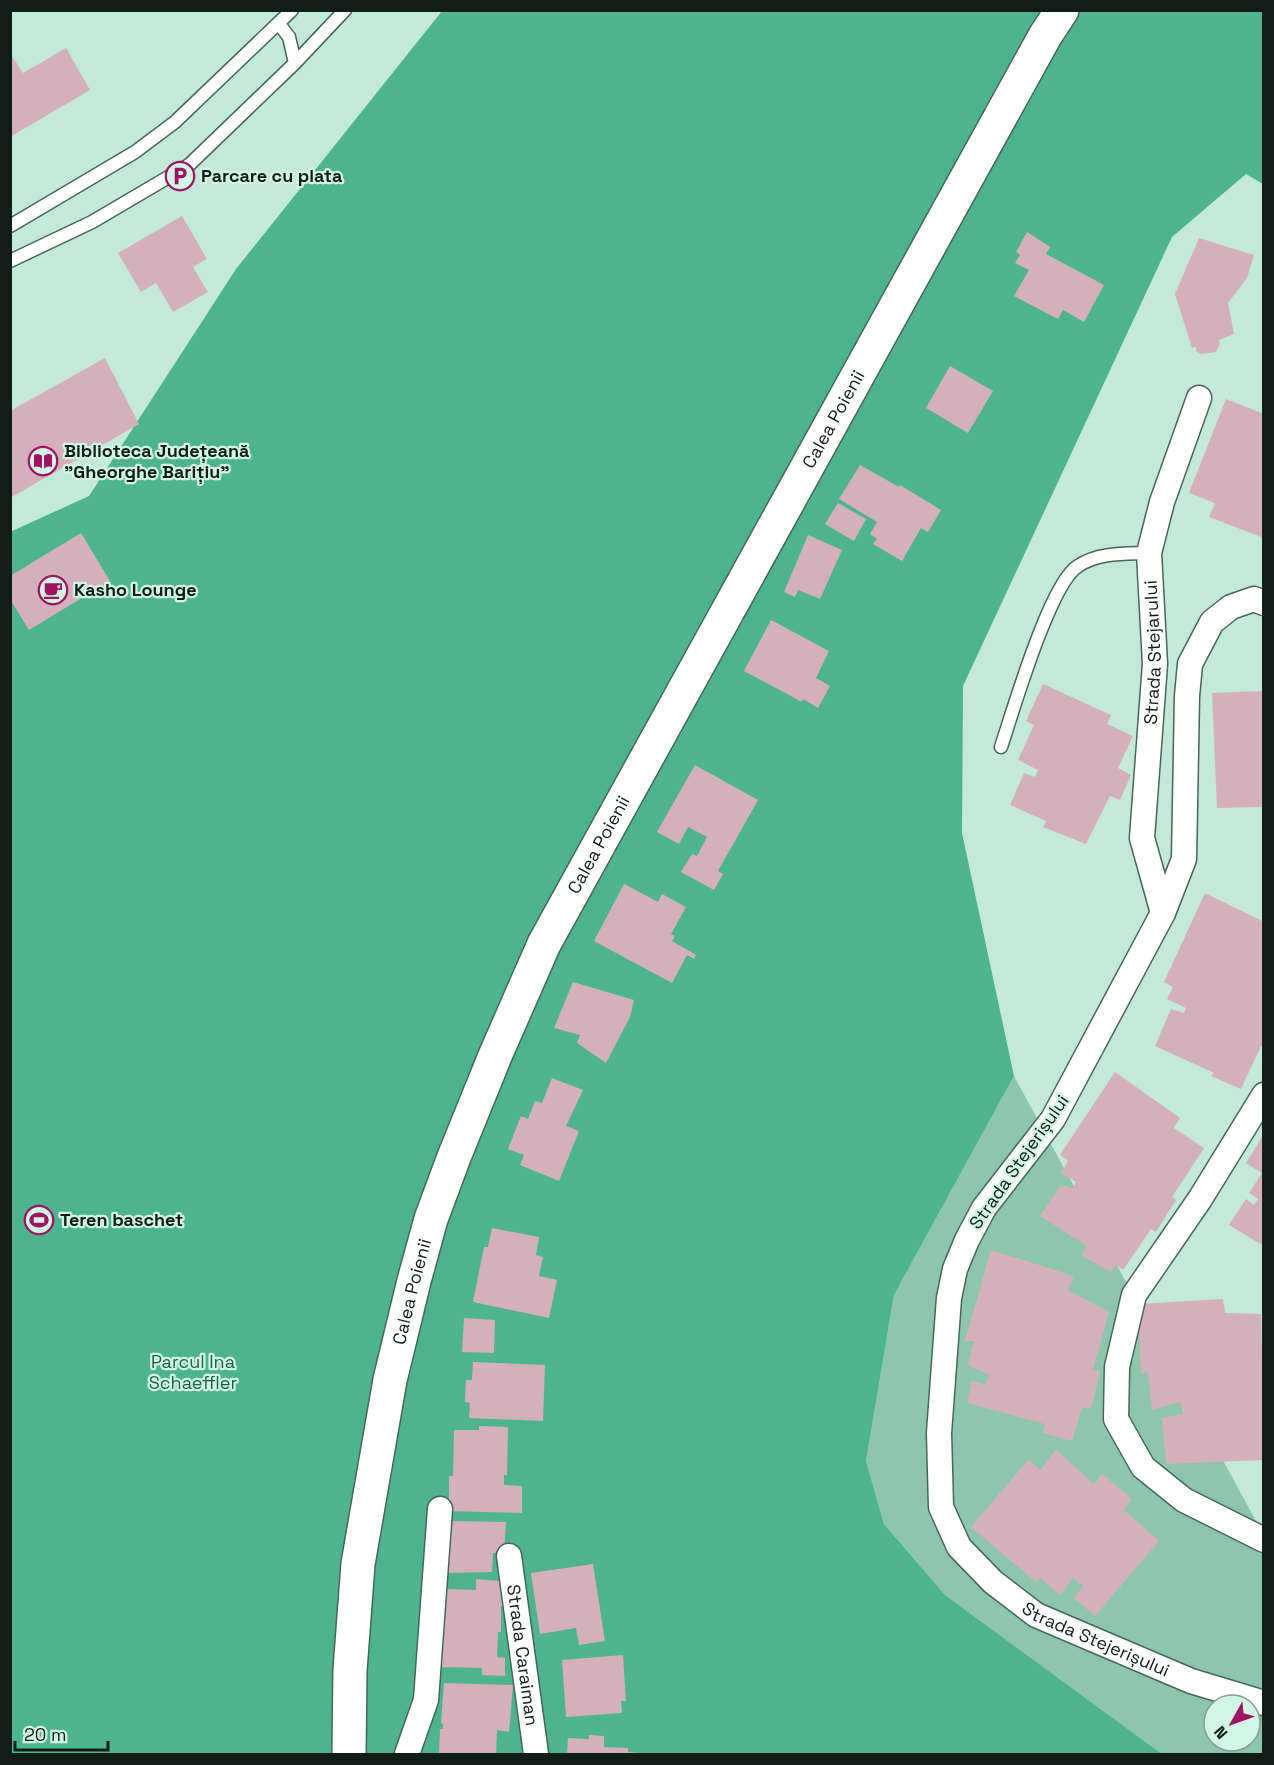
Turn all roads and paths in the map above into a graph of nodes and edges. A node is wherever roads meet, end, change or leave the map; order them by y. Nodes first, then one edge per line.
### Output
1 (292, 10) edge
2 (345, 10) edge
3 (1062, 10) edge
4 (279, 24) junction
5 (295, 63) junction
6 (10, 226) edge
7 (10, 261) edge
8 (1199, 398) dead end
9 (1149, 553) junction
10 (1263, 603) edge
11 (1001, 747) dead end
12 (1163, 913) junction
13 (1263, 1095) edge
14 (440, 1509) dead end
15 (1263, 1540) edge
16 (509, 1556) dead end
17 (1263, 1703) edge
18 (349, 1755) edge
19 (407, 1755) edge
20 (536, 1755) edge

1 - 4 lane
2 - 5 lane
3 - 18 main road, Calea Poienii
4 - 5 lane
4 - 6 lane
5 - 7 lane
8 - 9 street, Strada Stejarului
9 - 11 lane
9 - 12 street, Strada Stejarului
10 - 12 street, Strada Stejerișului
12 - 17 street, Strada Stejerișului
13 - 15 street
14 - 19 street
16 - 20 street, Strada Caraiman

